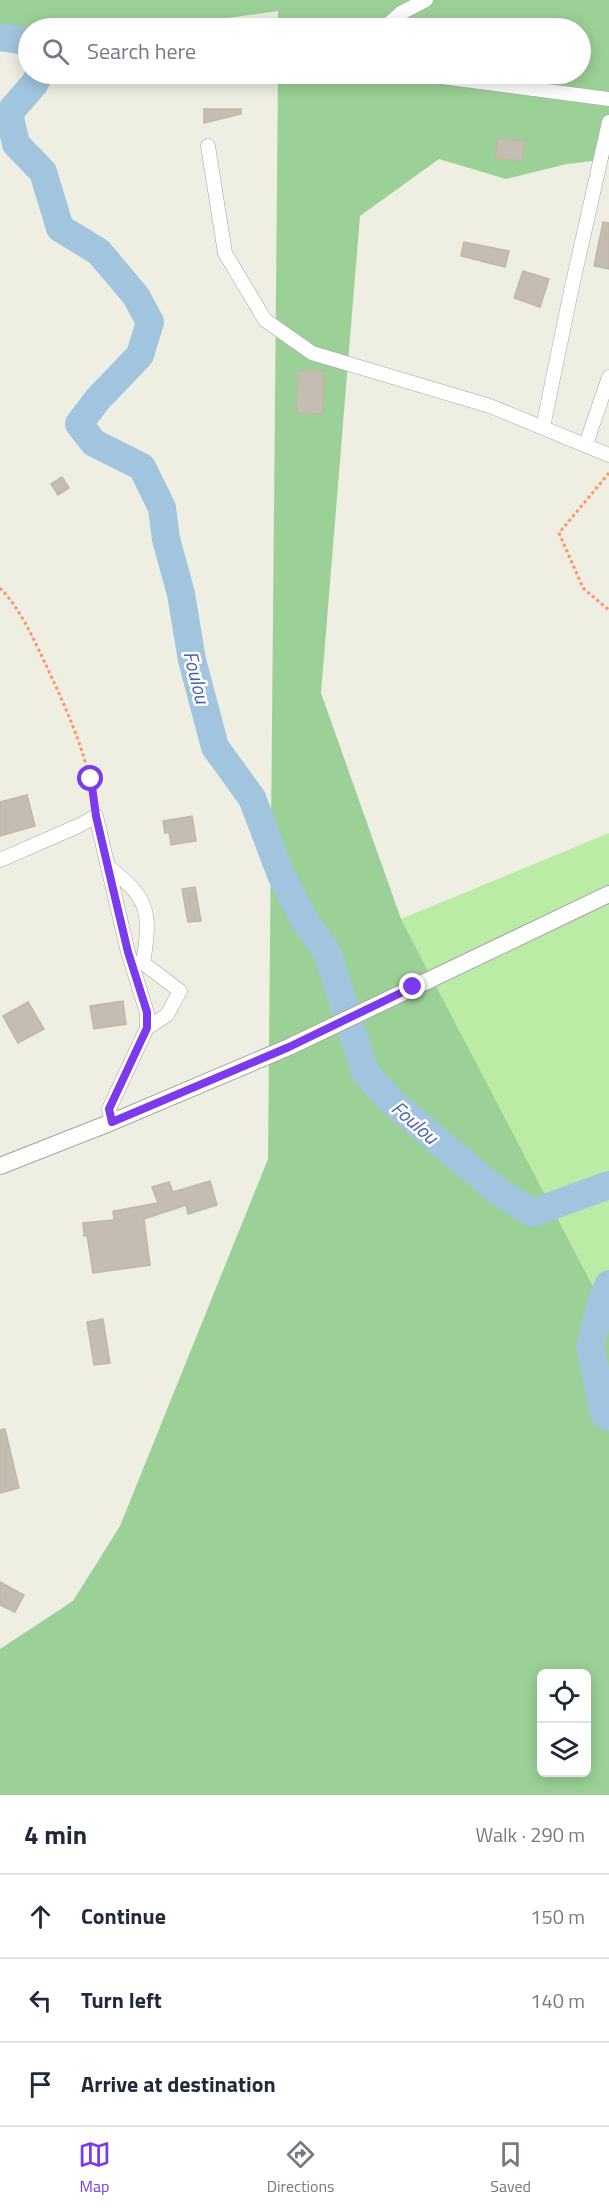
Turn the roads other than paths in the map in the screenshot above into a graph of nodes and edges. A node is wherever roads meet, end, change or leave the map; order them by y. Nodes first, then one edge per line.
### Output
1 (426, 0) edge
2 (396, 18) edge
3 (495, 84) edge
4 (609, 99) edge
5 (609, 122) edge
6 (208, 146) dead end
7 (609, 377) edge
8 (543, 427) junction
9 (586, 444) junction
10 (609, 455) edge
11 (0, 860) edge
12 (108, 867) junction
13 (609, 894) edge
14 (147, 1028) junction
15 (112, 1122) junction
16 (0, 1166) edge

1 - 2 street
3 - 4 street
5 - 8 street
6 - 8 street
7 - 9 street
8 - 9 street
9 - 10 street
11 - 12 street
12 - 14 street
12 - 14 street
13 - 15 street
14 - 15 street
15 - 16 street

